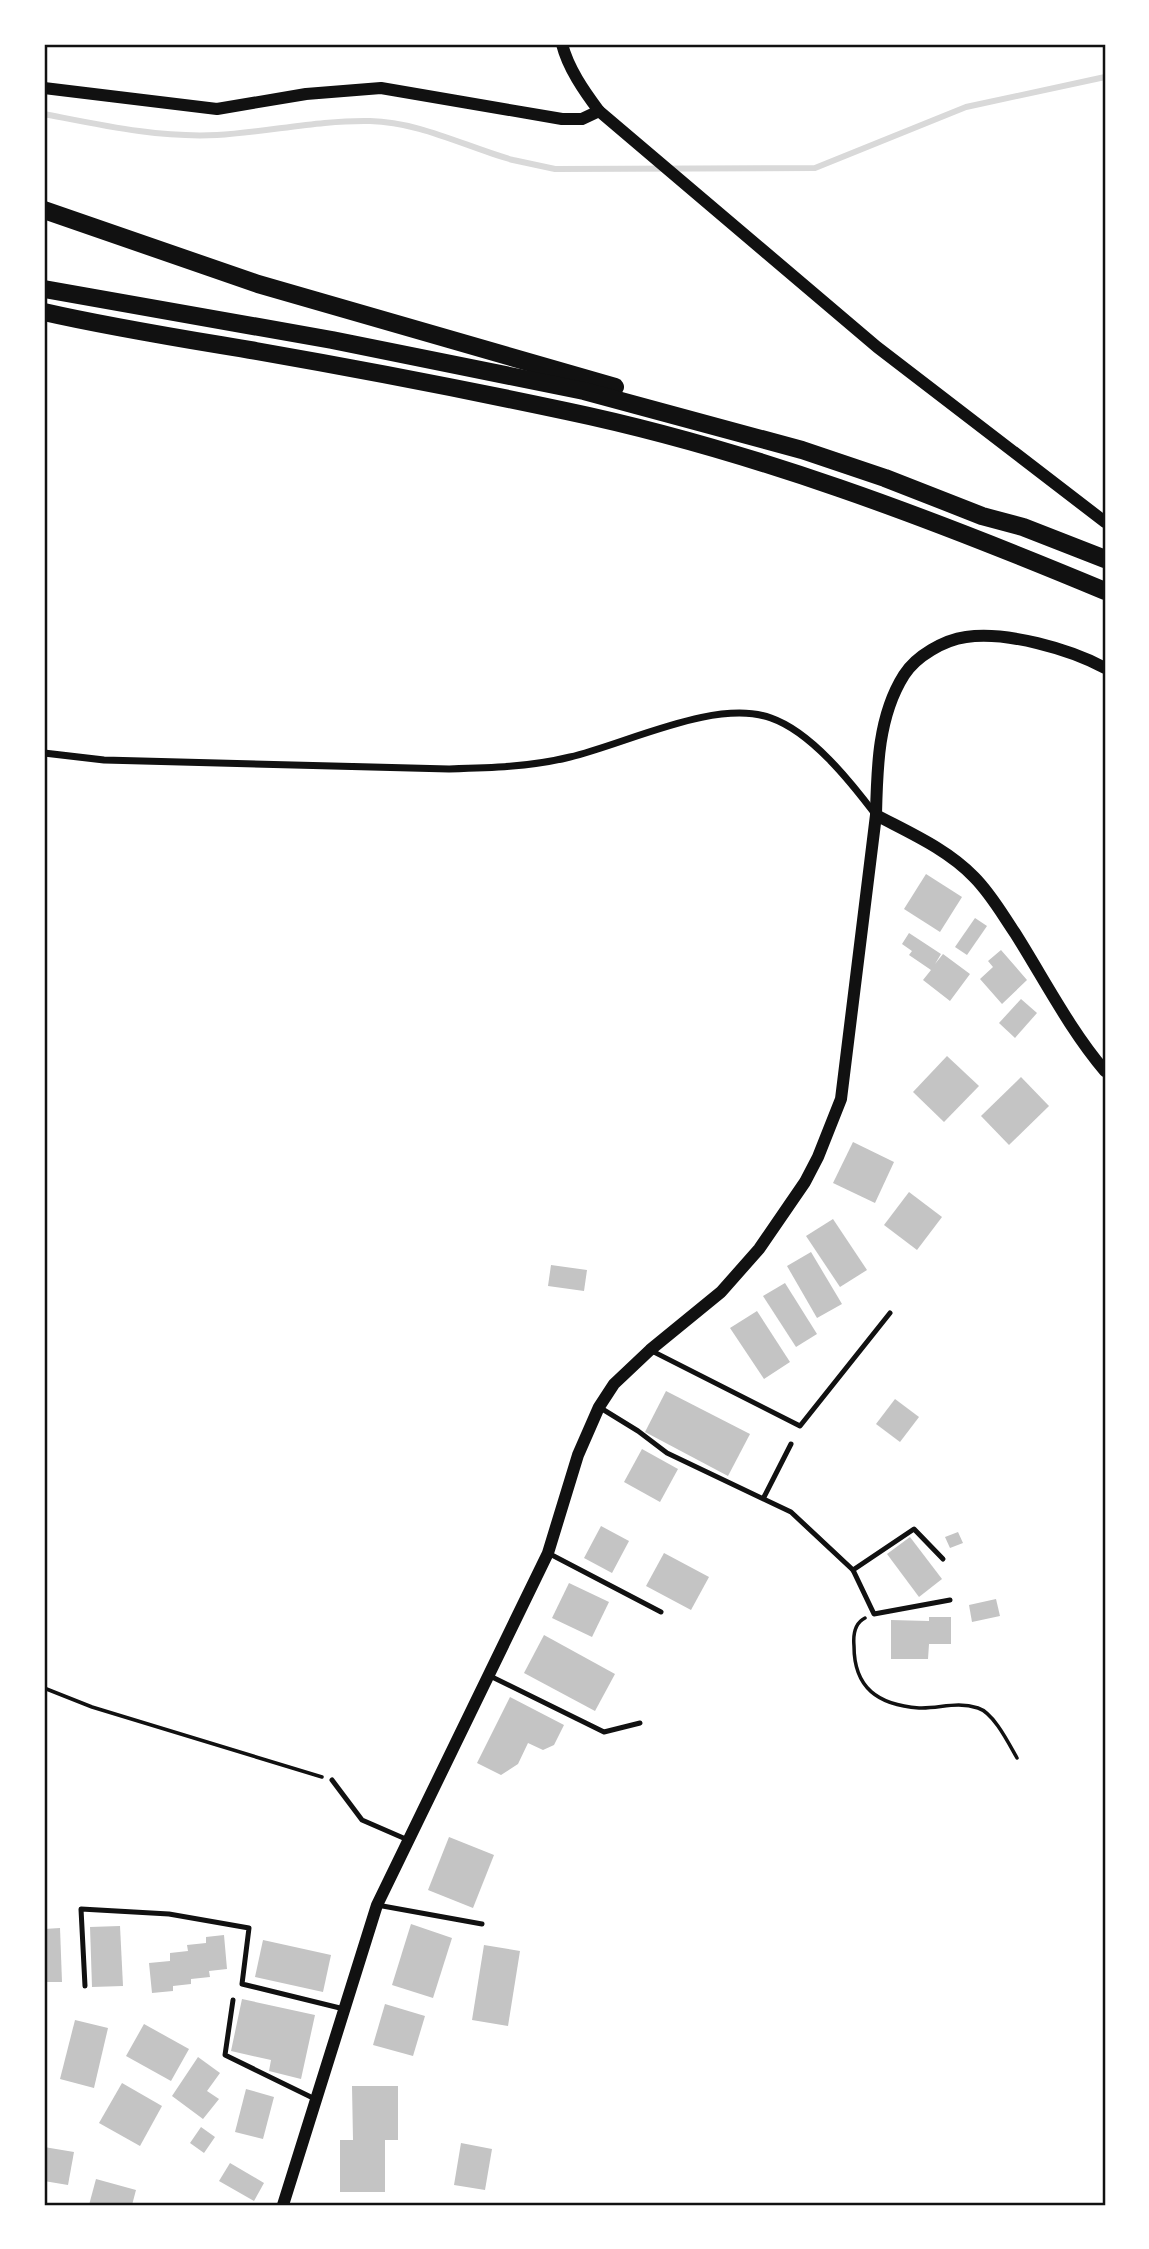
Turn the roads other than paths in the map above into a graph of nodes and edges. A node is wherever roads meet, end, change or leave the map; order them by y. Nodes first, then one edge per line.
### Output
1 (562, 44) edge
2 (44, 88) edge
3 (598, 111) junction
4 (44, 210) edge
5 (44, 289) edge
6 (44, 312) edge
7 (1105, 522) edge
8 (1023, 527) junction
9 (1105, 559) edge
10 (1105, 591) edge
11 (1105, 668) edge
12 (44, 753) edge
13 (876, 815) junction
14 (1105, 1072) edge
15 (890, 1313) dead end
16 (650, 1350) junction
17 (599, 1407) junction
18 (791, 1444) dead end
19 (764, 1497) junction
20 (548, 1553) junction
21 (943, 1559) dead end
22 (853, 1570) junction
23 (950, 1600) dead end
24 (661, 1612) dead end
25 (488, 1675) junction
26 (640, 1723) dead end
27 (332, 1780) road end
28 (408, 1840) junction
29 (377, 1905) junction
30 (482, 1924) dead end
31 (85, 1986) dead end
32 (233, 2000) dead end
33 (344, 2009) junction
34 (315, 2099) junction
35 (283, 2205) edge

1 - 3 street
2 - 3 street
3 - 7 street
4 - 8 highway
5 - 8 highway
6 - 10 highway
8 - 9 highway
11 - 13 street
12 - 13 street
13 - 14 street
13 - 16 street
15 - 16 lane
16 - 17 street
17 - 19 lane
17 - 20 street
18 - 19 lane
19 - 22 lane
20 - 24 lane
20 - 25 street
21 - 22 lane
22 - 23 lane
25 - 26 lane
25 - 28 street
27 - 28 lane
28 - 29 street
29 - 30 lane
29 - 33 street
31 - 33 lane
32 - 34 lane
33 - 34 street
34 - 35 street

